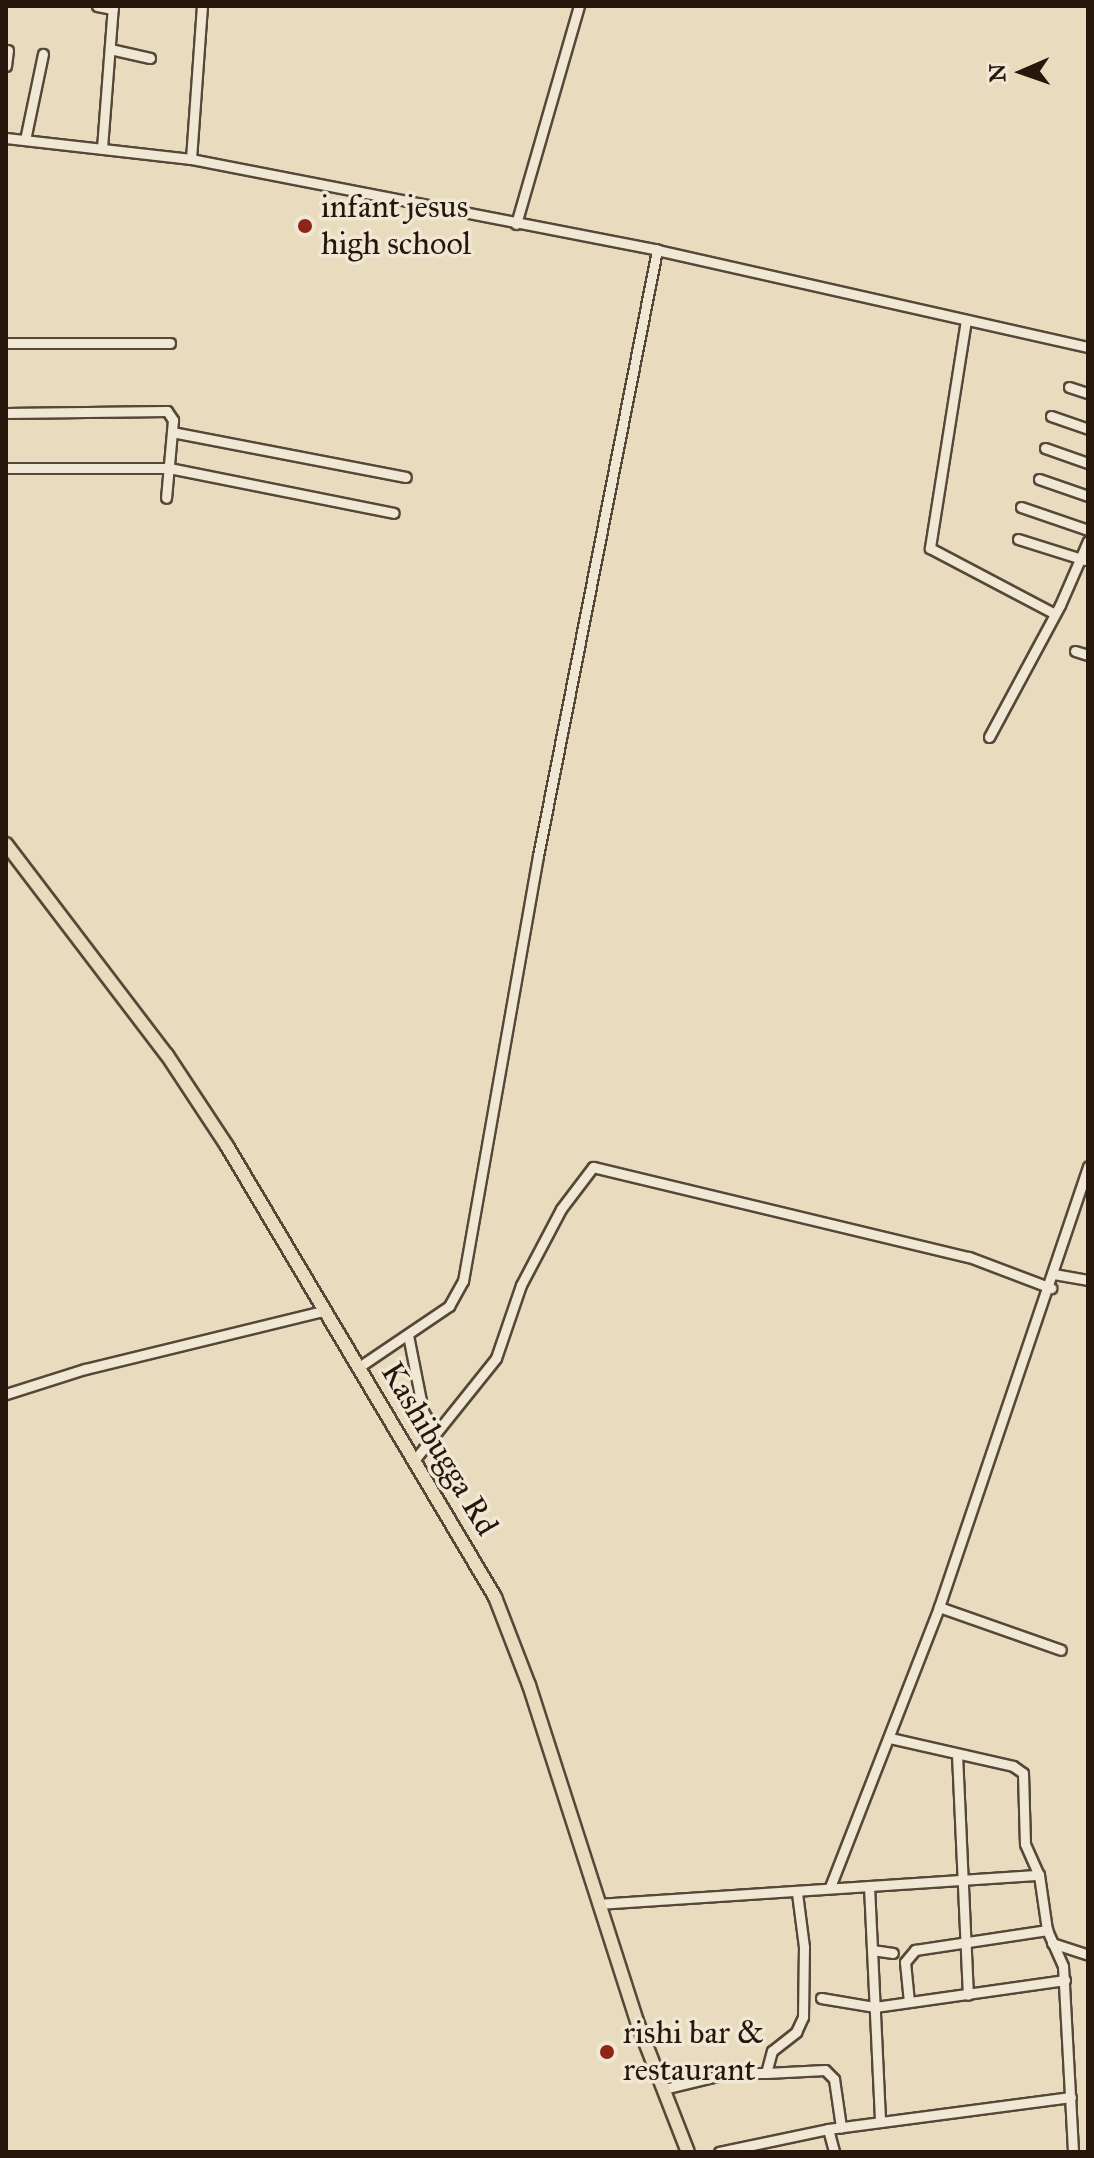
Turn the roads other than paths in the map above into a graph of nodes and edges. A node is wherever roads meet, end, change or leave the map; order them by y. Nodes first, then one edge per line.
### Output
1 (97, 6) edge
2 (202, 6) edge
3 (579, 6) edge
4 (113, 7) edge
5 (110, 49) junction
6 (8, 50) dead end
7 (43, 54) dead end
8 (150, 58) dead end
9 (6, 66) edge
10 (6, 138) edge
11 (25, 140) junction
12 (102, 148) junction
13 (191, 159) junction
14 (516, 224) junction
15 (657, 250) junction
16 (966, 320) junction
17 (6, 343) edge
18 (170, 343) dead end
19 (1088, 347) edge
20 (1069, 387) dead end
21 (1088, 393) edge
22 (6, 413) edge
23 (1051, 416) dead end
24 (1088, 429) edge
25 (172, 432) junction
26 (1045, 448) dead end
27 (1088, 463) edge
28 (6, 468) edge
29 (169, 468) junction
30 (406, 477) dead end
31 (1039, 479) dead end
32 (1088, 496) edge
33 (166, 498) dead end
34 (1021, 507) dead end
35 (394, 513) dead end
36 (1088, 530) edge
37 (1018, 539) dead end
38 (1088, 541) edge
39 (1085, 560) edge
40 (1055, 614) junction
41 (1075, 651) dead end
42 (1088, 655) edge
43 (989, 737) dead end
44 (6, 844) edge
45 (1088, 1166) edge
46 (1054, 1274) junction
47 (1088, 1280) edge
48 (1051, 1288) junction
49 (323, 1311) junction
50 (408, 1335) junction
51 (359, 1367) junction
52 (6, 1394) edge
53 (434, 1431) junction
54 (416, 1458) junction
55 (939, 1607) junction
56 (1061, 1650) dead end
57 (890, 1738) junction
58 (957, 1754) junction
59 (1039, 1875) junction
60 (960, 1880) junction
61 (869, 1886) junction
62 (830, 1887) junction
63 (797, 1893) junction
64 (598, 1904) junction
65 (1047, 1930) junction
66 (1052, 1943) junction
67 (964, 1944) junction
68 (872, 1950) junction
69 (893, 1953) dead end
70 (1088, 1955) edge
71 (1065, 1980) junction
72 (968, 1995) junction
73 (821, 1998) dead end
74 (909, 2002) junction
75 (875, 2007) junction
76 (766, 2073) junction
77 (664, 2089) junction
78 (1071, 2097) junction
79 (880, 2122) junction
80 (841, 2127) junction
81 (828, 2129) junction
82 (688, 2152) edge
83 (719, 2152) edge
84 (834, 2152) edge
85 (1073, 2152) edge

1 - 4 street
2 - 13 street
3 - 14 street
4 - 5 street
5 - 8 street
5 - 12 street
6 - 9 street
7 - 11 street
10 - 11 street
11 - 12 street
12 - 13 street
13 - 14 street
14 - 15 street
15 - 16 street
15 - 50 street
16 - 19 street
16 - 40 street
17 - 18 street
20 - 21 street
22 - 25 street
23 - 24 street
25 - 29 street
25 - 30 street
26 - 27 street
28 - 29 street
29 - 33 street
29 - 35 street
31 - 32 street
34 - 36 street
37 - 39 street
38 - 39 street
39 - 40 street
40 - 43 street
41 - 42 street
44 - 49 main road, Kashibugga Rd
45 - 46 street
46 - 47 street
46 - 48 street
48 - 53 street
48 - 55 street
49 - 51 main road, Kashibugga Rd
49 - 52 street
50 - 51 street
50 - 53 street
51 - 54 main road, Kashibugga Rd
53 - 54 street
54 - 64 main road, Kashibugga Rd
55 - 56 street
55 - 57 street
57 - 58 street
57 - 62 street
58 - 59 street
58 - 60 street
59 - 60 street
59 - 65 street
60 - 61 street
60 - 67 street
61 - 62 street
61 - 68 street
62 - 63 street
63 - 64 street
63 - 76 street
64 - 77 main road, Kashibugga Rd
65 - 66 street
65 - 67 street
66 - 70 street
66 - 71 street
67 - 72 street
67 - 74 street
68 - 69 street
68 - 75 street
71 - 72 street
71 - 78 street
72 - 74 street
73 - 75 street
74 - 75 street
75 - 79 street
76 - 77 street
76 - 80 street
77 - 82 main road, Kashibugga Rd
78 - 79 street
78 - 85 street
79 - 80 street
80 - 81 street
81 - 83 street
81 - 84 street

